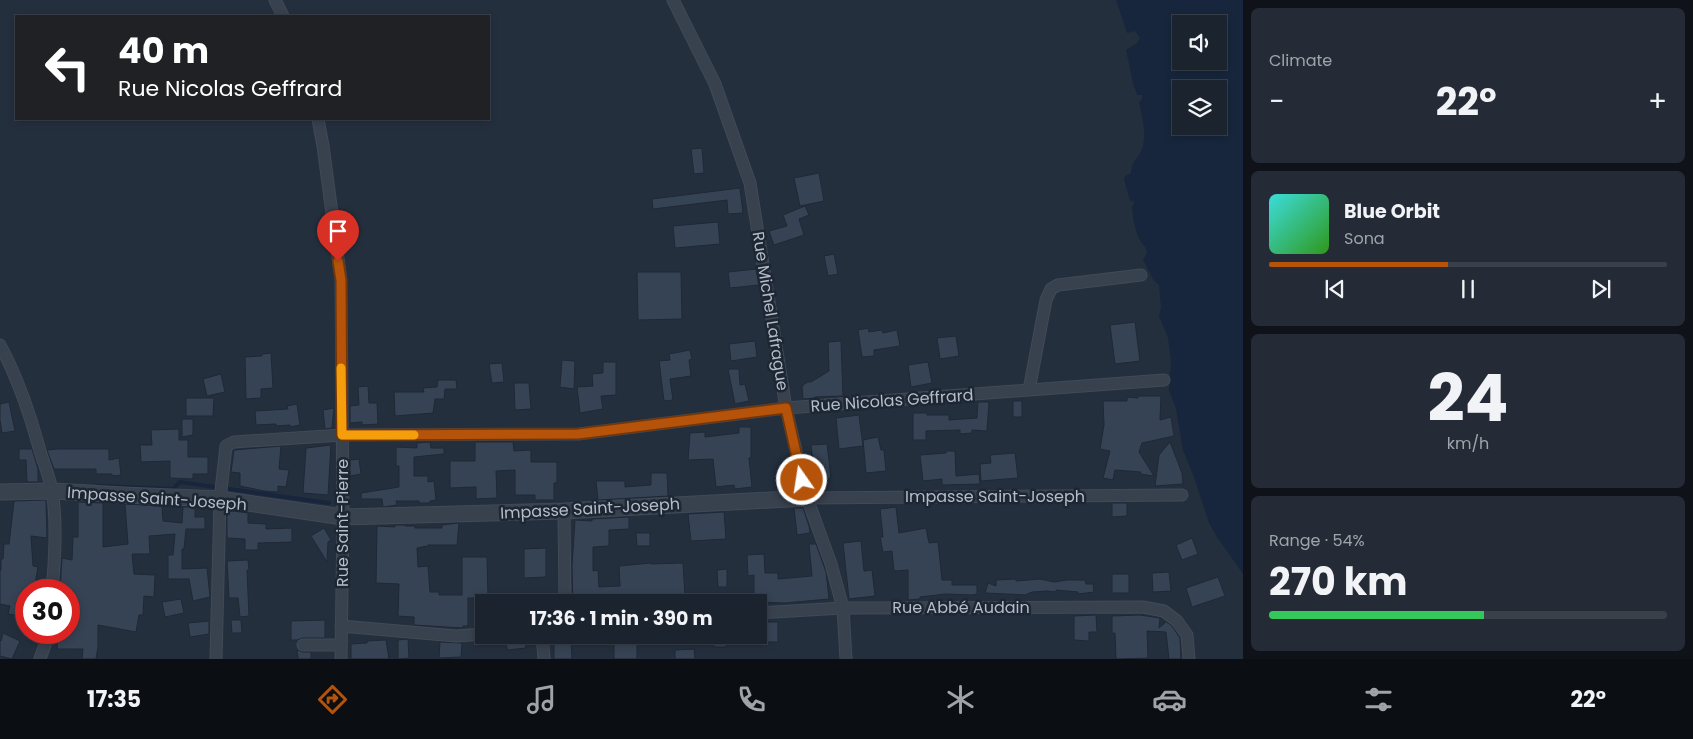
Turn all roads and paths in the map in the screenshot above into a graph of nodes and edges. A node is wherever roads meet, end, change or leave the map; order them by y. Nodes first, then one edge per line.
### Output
1 (274, 0) edge
2 (673, 0) edge
3 (282, 15) edge
4 (318, 120) edge
5 (1142, 275) dead end
6 (0, 344) edge
7 (1164, 380) dead end
8 (1029, 390) junction
9 (786, 408) junction
10 (342, 435) junction
11 (52, 491) junction
12 (0, 492) edge
13 (1182, 495) dead end
14 (807, 498) junction
15 (220, 499) junction
16 (564, 511) junction
17 (343, 517) junction
18 (53, 579) edge
19 (564, 594) edge
20 (843, 608) junction
21 (767, 613) edge
22 (340, 626) junction
23 (475, 635) edge
24 (46, 644) edge
25 (303, 644) dead end
26 (543, 644) edge
27 (340, 645) junction
28 (40, 659) edge
29 (216, 659) edge
30 (341, 659) edge
31 (544, 659) edge
32 (846, 659) edge
33 (1189, 659) edge

1 - 3 street
2 - 9 street, Rue Michel Lafrague
4 - 10 street, Rue Saint-Pierre
5 - 8 street
6 - 11 street
7 - 8 street, Rue Nicolas Geffrard
8 - 9 street, Rue Nicolas Geffrard
9 - 10 street, Rue Nicolas Geffrard
9 - 14 street, Rue Michel Lafrague
10 - 15 street, Rue Nicolas Geffrard
10 - 17 street, Rue Saint-Pierre
11 - 12 street, Impasse Saint-Joseph
11 - 15 street, Impasse Saint-Joseph
11 - 18 street
13 - 14 street, Impasse Saint-Joseph
14 - 16 street, Impasse Saint-Joseph
14 - 20 street, Rue Michel Lafrague
15 - 17 street, Impasse Saint-Joseph
15 - 29 street
16 - 17 street, Impasse Saint-Joseph
16 - 19 street
17 - 22 street, Rue Saint-Pierre
20 - 21 street, Rue Abbé Audain
20 - 32 street, Rue Michel Lafrague
20 - 33 street, Rue Abbé Audain
22 - 23 street
22 - 27 street, Rue Saint-Pierre
24 - 28 street
25 - 27 street
26 - 31 street
27 - 30 street, Rue Saint-Pierre

